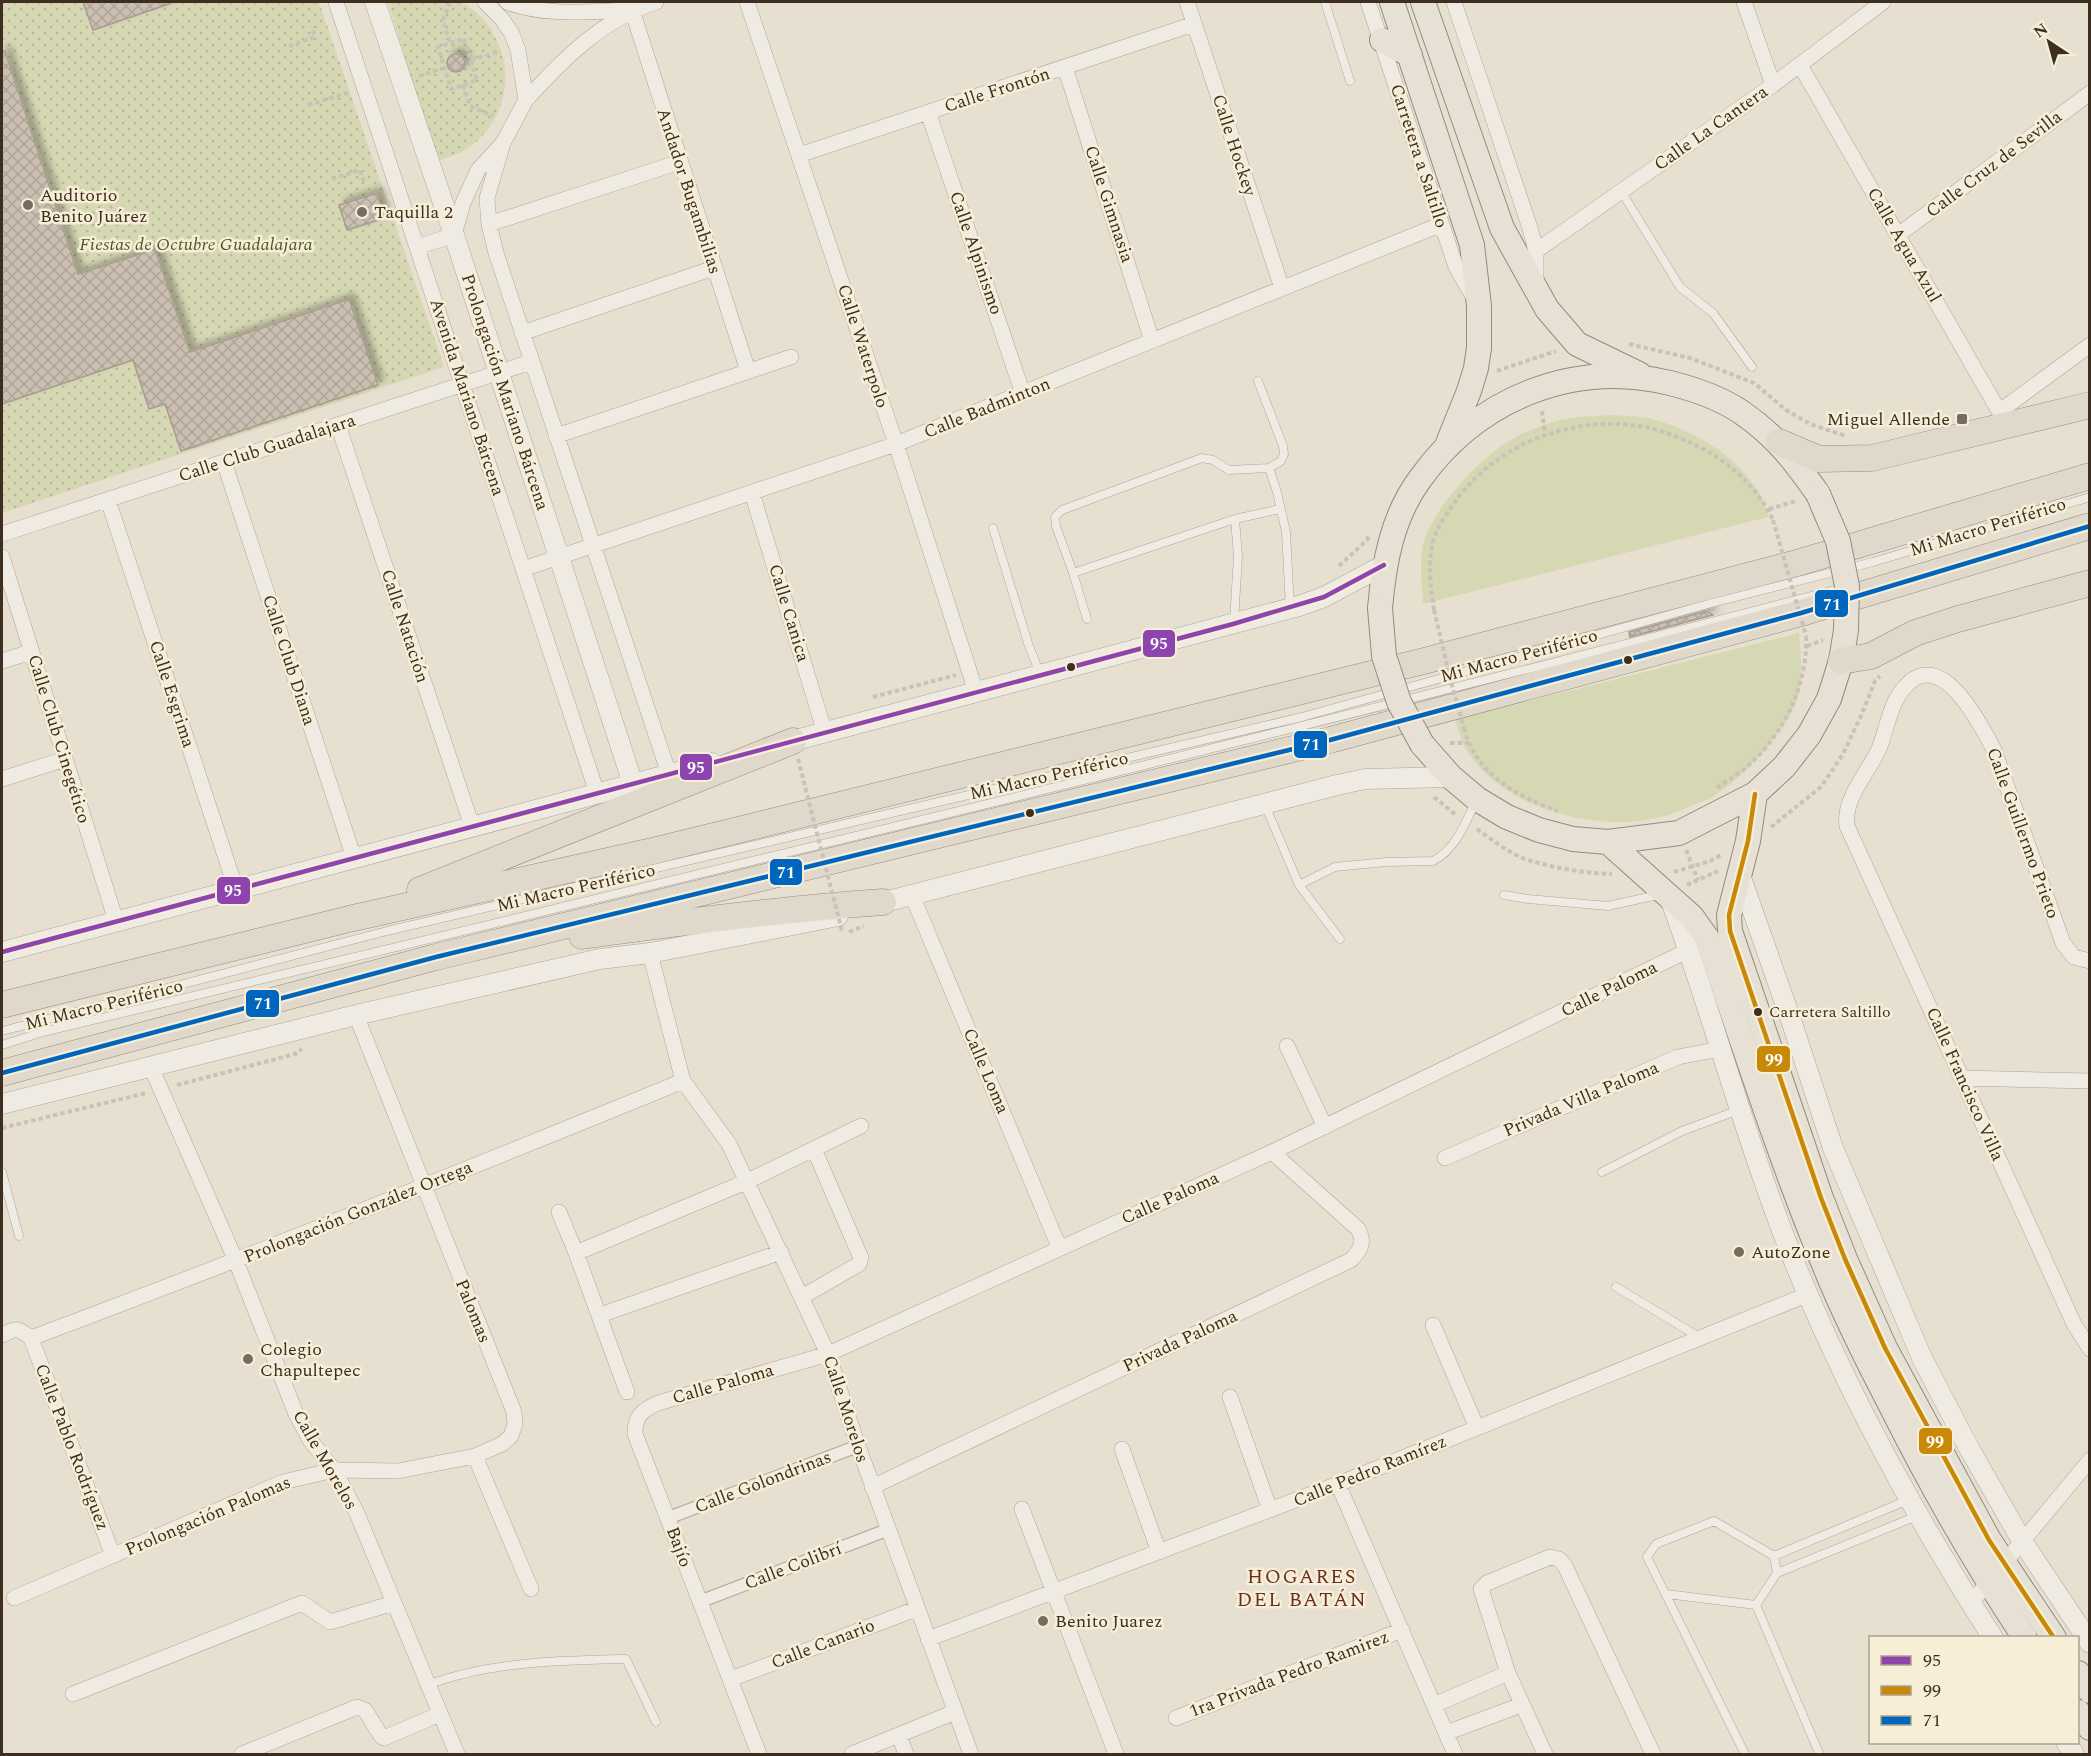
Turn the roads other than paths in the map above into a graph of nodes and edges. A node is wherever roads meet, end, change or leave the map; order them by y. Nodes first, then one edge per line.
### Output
1 (336, 2) edge
2 (375, 2) edge
3 (484, 2) edge
4 (507, 2) edge
5 (656, 2) edge
6 (747, 2) edge
7 (1187, 2) edge
8 (1325, 2) edge
9 (1368, 2) edge
10 (1392, 2) edge
11 (1423, 2) edge
12 (1454, 2) edge
13 (1744, 2) edge
14 (1884, 2) edge
15 (632, 10) junction
16 (1194, 24) junction
17 (1382, 40) junction
18 (1410, 55) junction
19 (1800, 65) junction
20 (1065, 67) junction
21 (1350, 81) dead end
22 (1773, 85) junction
23 (2090, 93) edge
24 (526, 100) junction
25 (928, 112) junction
26 (503, 142) junction
27 (799, 155) junction
28 (680, 162) junction
29 (1621, 191) junction
30 (489, 224) junction
31 (1442, 224) junction
32 (454, 235) junction
33 (1898, 235) junction
34 (417, 247) junction
35 (1536, 251) junction
36 (714, 268) junction
37 (1282, 288) junction
38 (1537, 291) junction
39 (1479, 306) junction
40 (522, 333) junction
41 (1152, 341) junction
42 (2090, 345) edge
43 (791, 357) dead end
44 (531, 362) junction
45 (1752, 367) dead end
46 (748, 371) junction
47 (498, 373) junction
48 (1646, 377) junction
49 (1258, 381) dead end
50 (463, 385) junction
51 (1023, 394) junction
52 (2090, 405) edge
53 (2004, 418) junction
54 (338, 425) junction
55 (556, 436) junction
56 (1779, 442) junction
57 (896, 444) junction
58 (1447, 445) junction
59 (224, 462) junction
60 (1269, 468) junction
61 (2090, 477) edge
62 (752, 493) junction
63 (2090, 497) edge
64 (108, 500) junction
65 (1280, 509) junction
66 (1235, 519) junction
67 (2090, 526) edge
68 (993, 528) dead end
69 (2, 534) edge
70 (593, 546) junction
71 (2, 557) edge
72 (558, 558) junction
73 (1384, 565) junction
74 (524, 569) junction
75 (1073, 573) junction
76 (2090, 583) edge
77 (1853, 585) dead end
78 (1290, 608) junction
79 (1087, 619) dead end
80 (1233, 624) junction
81 (31, 652) junction
82 (1841, 661) junction
83 (2, 662) edge
84 (1041, 675) junction
85 (976, 693) junction
86 (825, 733) junction
87 (796, 750) junction
88 (65, 759) junction
89 (669, 774) junction
90 (1451, 777) junction
91 (2, 779) edge
92 (633, 784) junction
93 (597, 793) junction
94 (1755, 794) junction
95 (1478, 799) junction
96 (1265, 805) junction
97 (1846, 818) joint
98 (472, 826) junction
99 (1608, 842) junction
100 (354, 858) junction
101 (1744, 858) junction
102 (1299, 885) junction
103 (236, 889) junction
104 (912, 895) junction
105 (1504, 895) dead end
106 (1668, 895) junction
107 (879, 912) junction
108 (349, 919) junction
109 (116, 921) junction
110 (1340, 939) dead end
111 (1689, 950) junction
112 (2, 952) edge
113 (650, 953) junction
114 (436, 957) junction
115 (2090, 961) edge
116 (2, 1005) edge
117 (356, 1015) junction
118 (2, 1031) edge
119 (2, 1045) edge
120 (1287, 1046) dead end
121 (1720, 1049) junction
122 (151, 1067) junction
123 (2, 1073) edge
124 (1963, 1078) junction
125 (683, 1081) junction
126 (2090, 1081) edge
127 (2, 1104) edge
128 (1740, 1110) junction
129 (861, 1126) dead end
130 (1325, 1126) junction
131 (814, 1149) junction
132 (1272, 1152) junction
133 (1445, 1158) dead end
134 (2, 1172) edge
135 (1602, 1172) dead end
136 (748, 1181) junction
137 (423, 1187) junction
138 (558, 1212) dead end
139 (18, 1236) dead end
140 (1059, 1247) junction
141 (782, 1252) junction
142 (576, 1253) junction
143 (236, 1261) junction
144 (1616, 1287) dead end
145 (1809, 1294) junction
146 (802, 1297) junction
147 (600, 1315) junction
148 (1433, 1325) dead end
149 (2, 1335) edge
150 (31, 1338) junction
151 (1701, 1338) junction
152 (2090, 1349) edge
153 (828, 1354) junction
154 (627, 1392) dead end
155 (1230, 1397) dead end
156 (639, 1414) joint
157 (1477, 1428) junction
158 (512, 1436) joint
159 (858, 1446) junction
160 (1122, 1449) dead end
161 (475, 1456) junction
162 (2090, 1460) edge
163 (334, 1470) junction
164 (1338, 1484) junction
165 (872, 1487) junction
166 (1914, 1508) junction
167 (1022, 1509) dead end
168 (1270, 1510) junction
169 (668, 1518) junction
170 (888, 1530) junction
171 (2022, 1540) junction
172 (1159, 1552) junction
173 (113, 1556) junction
174 (1774, 1556) junction
175 (2003, 1563) junction
176 (1777, 1573) junction
177 (1987, 1582) junction
178 (531, 1589) dead end
179 (1052, 1593) junction
180 (1666, 1594) junction
181 (14, 1598) dead end
182 (699, 1602) junction
183 (394, 1603) junction
184 (1971, 1603) junction
185 (1756, 1605) junction
186 (916, 1609) junction
187 (1402, 1630) junction
188 (1992, 1636) edge
189 (2024, 1636) edge
190 (2053, 1636) edge
191 (928, 1639) junction
192 (2090, 1643) edge
193 (1508, 1673) junction
194 (2079, 1674) edge
195 (731, 1679) junction
196 (428, 1685) junction
197 (2090, 1691) edge
198 (73, 1694) dead end
199 (1434, 1705) junction
200 (1521, 1705) junction
201 (955, 1712) junction
202 (2079, 1713) edge
203 (440, 1714) junction
204 (1176, 1718) dead end
205 (656, 1722) dead end
206 (2090, 1728) edge
207 (1446, 1733) junction
208 (899, 1735) junction
209 (242, 1755) edge
210 (457, 1755) edge
211 (759, 1755) edge
212 (852, 1755) edge
213 (906, 1755) edge
214 (971, 1755) edge
215 (1116, 1755) edge
216 (1455, 1755) edge
217 (1545, 1755) edge
218 (1653, 1755) edge
219 (1745, 1755) edge
220 (1818, 1755) edge

1 - 34 street, Avenida Mariano Bárcena
2 - 32 street, Prolongación Mariano Bárcena
3 - 24 street
4 - 15 street
5 - 15 street
6 - 27 street, Calle Waterpolo
7 - 16 street, Calle Hockey
8 - 21 lane
9 - 17 street, Carretera a Saltillo
10 - 18 main road, Carretera a Saltillo
11 - 38 main road
12 - 35 street
13 - 22 street
14 - 19 street, Calle La Cantera
15 - 24 street
15 - 28 street, Andador Bugambilias
16 - 20 street, Calle Frontón
16 - 37 street, Calle Hockey
17 - 18 main road
17 - 31 street, Carretera a Saltillo
18 - 39 main road, Carretera a Saltillo
19 - 22 street, Calle La Cantera
19 - 33 street, Calle Agua Azul
20 - 25 street, Calle Frontón
20 - 41 street, Calle Gimnasia
22 - 29 street, Calle La Cantera
23 - 33 street, Calle Cruz de Sevilla
24 - 26 street
25 - 27 street, Calle Frontón
25 - 51 street, Calle Alpinismo
26 - 30 street, Prolongación Mariano Bárcena
26 - 32 street
27 - 57 street, Calle Waterpolo
28 - 30 street
28 - 36 street, Andador Bugambilias
29 - 35 street, Calle La Cantera
29 - 45 lane
30 - 40 street, Prolongación Mariano Bárcena
31 - 37 street, Calle Badminton
31 - 39 street, Carretera a Saltillo
32 - 34 street
32 - 47 street, Prolongación Mariano Bárcena
33 - 53 street, Calle Agua Azul
34 - 50 street, Avenida Mariano Bárcena
35 - 38 street
36 - 40 street
36 - 46 street, Andador Bugambilias
37 - 41 street, Calle Badminton
38 - 48 main road
39 - 58 main road, Carretera a Saltillo
40 - 44 street, Prolongación Mariano Bárcena
41 - 51 street, Calle Badminton
42 - 53 street
43 - 46 street
44 - 47 street, Calle Club Guadalajara
44 - 55 street, Prolongación Mariano Bárcena
46 - 55 street
47 - 50 street, Calle Club Guadalajara
47 - 72 street, Prolongación Mariano Bárcena
48 - 56 main road
48 - 58 main road
49 - 60 lane
50 - 54 street, Calle Club Guadalajara
50 - 74 street, Avenida Mariano Bárcena
51 - 57 street, Calle Badminton
52 - 53 highway
53 - 56 highway
54 - 59 street, Calle Club Guadalajara
54 - 98 street, Calle Natación
55 - 70 street, Prolongación Mariano Bárcena
56 - 82 main road, bridge
57 - 62 street, Calle Badminton
57 - 85 street, Calle Waterpolo
58 - 73 main road
59 - 64 street, Calle Club Guadalajara
59 - 100 street, Calle Club Diana
60 - 65 lane
60 - 75 lane
61 - 108 highway
62 - 70 street, Calle Badminton
62 - 86 street, Calle Canica
63 - 118 lane, Mi Macro Periférico
64 - 69 street, Calle Club Guadalajara
64 - 103 street, Calle Esgrima
65 - 66 lane
65 - 78 lane
66 - 75 lane
66 - 80 lane
67 - 114 highway
68 - 84 lane
70 - 72 street, Calle Badminton
70 - 89 street, Prolongación Mariano Bárcena
71 - 81 street, Calle Club Cinegético
72 - 74 street, Calle Badminton
72 - 92 street, Prolongación Mariano Bárcena
73 - 78 street
73 - 90 main road, bridge
74 - 93 street, Avenida Mariano Bárcena
75 - 79 lane
76 - 82 highway
77 - 119 lane, Mi Macro Periférico
78 - 80 street
80 - 84 street
81 - 83 street
81 - 88 street, Calle Club Cinegético
82 - 94 main road
84 - 85 street
85 - 86 street
86 - 87 street
87 - 89 street
87 - 108 highway
88 - 91 street
88 - 109 street, Calle Club Cinegético
89 - 92 street
90 - 95 main road
90 - 96 street
92 - 93 street
93 - 98 street
94 - 99 main road
94 - 101 main road
95 - 99 main road
95 - 102 lane
96 - 102 lane
96 - 104 street
97 - 115 street, Calle Guillermo Prieto
97 - 124 street, Calle Francisco Villa
98 - 100 street
99 - 106 main road
100 - 103 street
101 - 171 street
101 - 175 main road
102 - 110 lane
103 - 109 street
104 - 107 street
104 - 140 street, Calle Loma
105 - 106 lane
106 - 111 street
106 - 177 main road
107 - 113 street
107 - 114 highway
108 - 116 highway
109 - 112 street
111 - 121 street
111 - 130 street, Calle Paloma
113 - 117 street
113 - 125 street
114 - 123 highway
117 - 122 street
117 - 137 street
120 - 130 street
121 - 128 street
121 - 133 street, Privada Villa Paloma
122 - 127 street
122 - 143 street, Calle Morelos
124 - 126 street
124 - 152 street, Calle Francisco Villa
125 - 136 street, Calle Morelos
125 - 137 street, Prolongación González Ortega
128 - 135 lane
128 - 145 street
129 - 131 street
130 - 132 street, Calle Paloma
131 - 136 street
131 - 146 street
132 - 140 street, Calle Paloma
132 - 165 street, Privada Paloma
134 - 139 lane
136 - 141 street, Calle Morelos
136 - 142 street
137 - 143 street, Prolongación González Ortega
137 - 158 street, Palomas
138 - 142 street
140 - 153 street, Calle Paloma
141 - 146 street, Calle Morelos
141 - 147 street
142 - 147 street
143 - 150 street, Prolongación González Ortega
143 - 163 street, Calle Morelos
144 - 151 lane
145 - 151 street, Calle Pedro Ramírez
145 - 166 street
146 - 153 street, Calle Morelos
147 - 154 street
148 - 157 street
149 - 150 street
150 - 173 street, Calle Pablo Rodríguez
151 - 157 street, Calle Pedro Ramírez
153 - 156 street, Calle Paloma
153 - 159 street, Calle Morelos
155 - 168 street
156 - 169 street, Bajío
157 - 164 street, Calle Pedro Ramírez
158 - 161 street, Prolongación Palomas
159 - 165 street, Calle Morelos
159 - 169 street, Calle Golondrinas
160 - 172 street
161 - 163 street, Prolongación Palomas
161 - 178 street
162 - 171 street
163 - 173 street, Prolongación Palomas
163 - 183 street, Calle Morelos
164 - 168 street, Calle Pedro Ramírez
164 - 187 street
165 - 170 street, Calle Morelos
166 - 174 lane
166 - 176 lane
166 - 184 street
167 - 179 street
168 - 172 street, Calle Pedro Ramírez
169 - 182 street, Bajío
170 - 182 street, Calle Colibrí
170 - 186 street, Calle Morelos
171 - 175 street
171 - 192 street
172 - 179 street, Calle Pedro Ramírez
173 - 181 street, Prolongación Palomas
174 - 176 lane
174 - 180 lane
175 - 177 street
175 - 190 main road
176 - 185 lane
177 - 184 street
177 - 189 main road
179 - 191 street, Calle Pedro Ramírez
179 - 215 street
180 - 185 lane
180 - 219 lane
182 - 195 street, Bajío
183 - 196 street, Calle Morelos
183 - 198 street
184 - 188 street
185 - 220 lane
186 - 191 street, Calle Morelos
186 - 195 street, Calle Canario
187 - 199 street
187 - 204 street, 1ra Privada Pedro Ramirez
191 - 201 street, Calle Morelos
193 - 199 street
193 - 200 street
193 - 218 street
194 - 197 main road
195 - 211 street, Bajío
196 - 203 street, Calle Morelos
196 - 205 lane
199 - 207 street
200 - 207 street
200 - 217 street
201 - 208 street
201 - 214 street, Calle Morelos
202 - 206 main road
203 - 209 street
203 - 210 street, Calle Morelos
207 - 216 street
208 - 212 street
208 - 213 street

